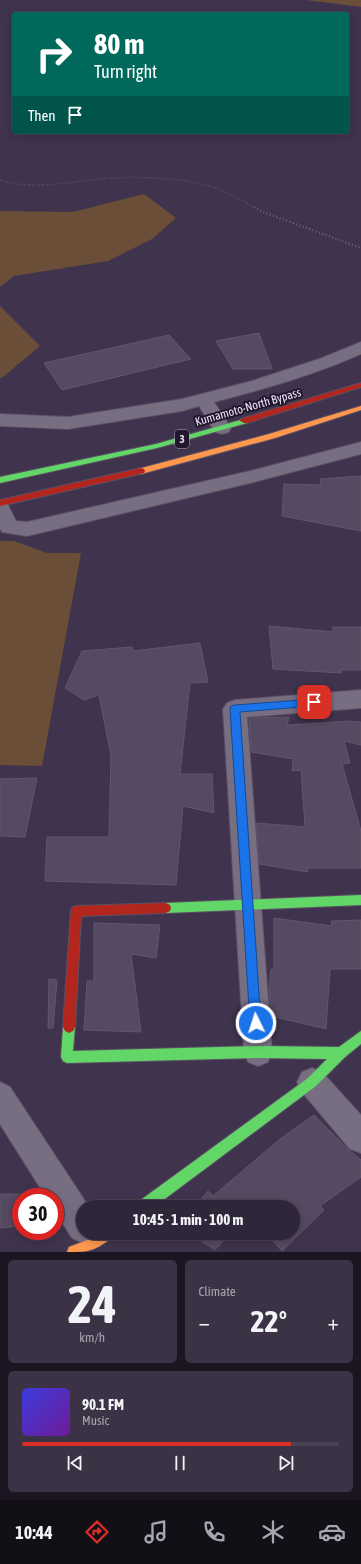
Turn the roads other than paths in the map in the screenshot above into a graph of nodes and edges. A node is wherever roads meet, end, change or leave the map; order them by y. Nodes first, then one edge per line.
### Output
1 (361, 347) edge
2 (361, 385) edge
3 (203, 399) junction
4 (361, 408) edge
5 (0, 420) edge
6 (222, 428) junction
7 (361, 448) edge
8 (0, 480) edge
9 (0, 503) edge
10 (0, 508) edge
11 (361, 699) edge
12 (361, 900) edge
13 (248, 904) junction
14 (361, 1036) edge
15 (258, 1052) junction
16 (341, 1053) junction
17 (312, 1082) junction
18 (0, 1097) edge
19 (361, 1138) edge
20 (152, 1200) edge
21 (76, 1217) edge

1 - 3 street
2 - 6 main road, Kumamoto-North Bypass / 3
3 - 5 street
3 - 6 street
4 - 9 main road, 3
6 - 8 main road, Kumamoto-North Bypass / 3
7 - 10 street
11 - 13 street
12 - 13 main road
13 - 15 street
13 - 15 main road
14 - 16 main road
15 - 16 main road
16 - 17 main road
17 - 19 street
17 - 20 main road
18 - 21 street

